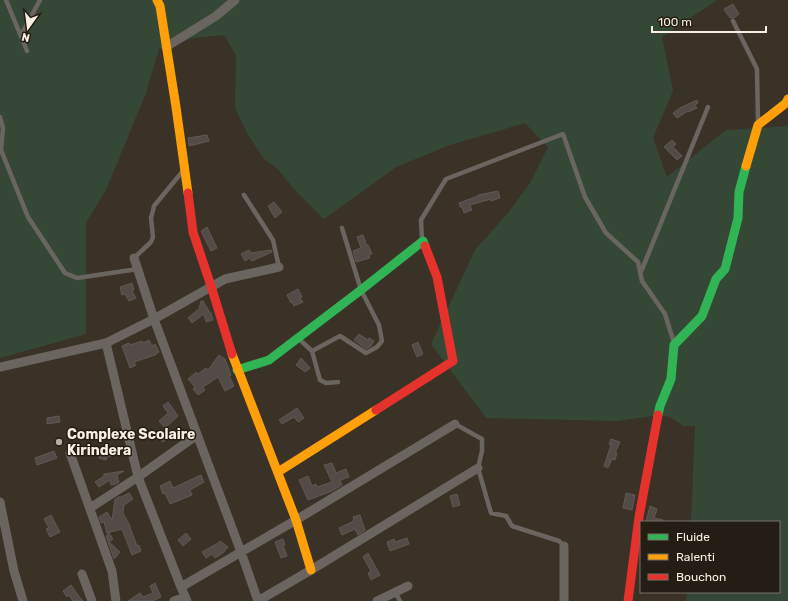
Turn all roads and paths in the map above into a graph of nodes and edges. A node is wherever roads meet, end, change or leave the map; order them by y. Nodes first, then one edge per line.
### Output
1 (6, 0) edge
2 (40, 0) edge
3 (235, 0) edge
4 (160, 2) edge
5 (733, 21) dead end
6 (20, 35) junction
7 (166, 47) junction
8 (27, 51) dead end
9 (788, 99) edge
10 (708, 107) dead end
11 (0, 117) edge
12 (758, 125) junction
13 (184, 170) junction
14 (244, 195) dead end
15 (342, 228) dead end
16 (423, 242) junction
17 (134, 258) joint
18 (279, 267) joint
19 (138, 269) junction
20 (640, 272) junction
21 (211, 286) junction
22 (361, 290) junction
23 (154, 319) junction
24 (298, 338) junction
25 (106, 343) junction
26 (674, 345) junction
27 (312, 351) junction
28 (0, 367) edge
29 (237, 370) junction
30 (338, 382) dead end
31 (455, 424) joint
32 (197, 435) junction
33 (70, 453) dead end
34 (478, 468) junction
35 (278, 472) junction
36 (138, 477) junction
37 (0, 502) edge
38 (90, 508) junction
39 (296, 520) junction
40 (564, 546) joint
41 (241, 552) junction
42 (311, 570) junction
43 (82, 574) dead end
44 (408, 586) dead end
45 (181, 587) junction
46 (395, 592) junction
47 (186, 599) edge
48 (23, 601) edge
49 (92, 601) edge
50 (116, 601) edge
51 (174, 601) edge
52 (258, 601) edge
53 (377, 601) edge
54 (400, 601) edge
55 (564, 601) edge
56 (628, 601) edge

1 - 6 lane
2 - 6 lane
3 - 7 street
4 - 7 street
5 - 12 lane
6 - 8 lane
7 - 13 street
9 - 12 street
10 - 20 lane
11 - 19 lane
12 - 26 street
13 - 17 lane
13 - 21 street
14 - 18 lane
15 - 22 lane
16 - 20 lane
16 - 22 street
16 - 35 street
17 - 19 street
18 - 21 street
19 - 23 street
20 - 26 lane
21 - 23 street
21 - 29 street
22 - 24 street
22 - 27 lane
23 - 25 street
23 - 32 street
24 - 27 lane
24 - 29 street
25 - 28 street
25 - 36 street
26 - 56 street
27 - 30 lane
29 - 35 street
31 - 34 lane
31 - 39 street
32 - 36 street
32 - 41 street
33 - 38 street
34 - 40 lane
34 - 42 street
35 - 39 street
36 - 38 street
36 - 45 street
37 - 48 street
38 - 50 street
39 - 41 street
39 - 42 street
40 - 55 street
41 - 45 street
41 - 52 street
42 - 52 street
43 - 49 street
44 - 46 street
45 - 47 street
46 - 53 street
46 - 54 lane
47 - 51 street

